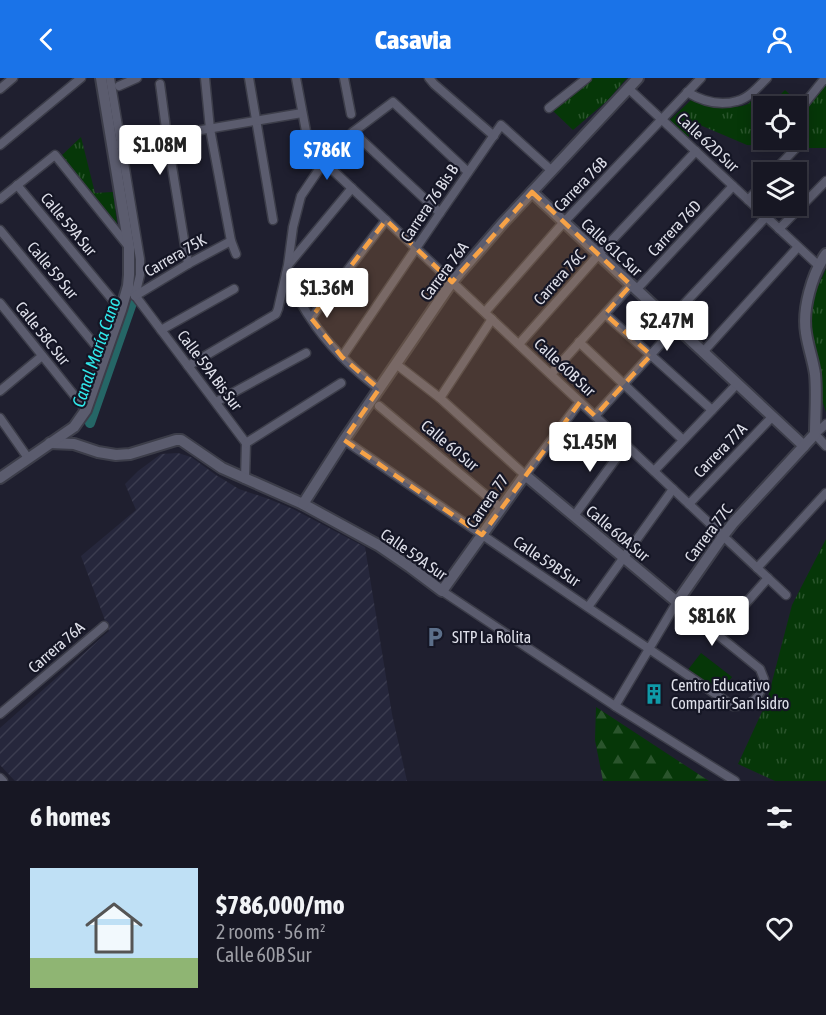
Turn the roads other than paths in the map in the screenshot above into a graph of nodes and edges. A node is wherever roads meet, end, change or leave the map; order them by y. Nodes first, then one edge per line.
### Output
1 (13, 78) edge
2 (81, 78) edge
3 (101, 78) edge
4 (110, 78) edge
5 (137, 78) edge
6 (205, 78) edge
7 (249, 78) edge
8 (296, 78) edge
9 (344, 78) edge
10 (429, 78) edge
11 (587, 78) edge
12 (638, 78) edge
13 (701, 78) edge
14 (767, 78) edge
15 (825, 78) edge
16 (160, 84) dead end
17 (119, 86) dead end
18 (630, 88) junction
19 (0, 89) edge
20 (687, 93) junction
21 (807, 100) edge
22 (549, 108) dead end
23 (302, 114) junction
24 (351, 114) dead end
25 (662, 120) junction
26 (257, 121) junction
27 (210, 129) junction
28 (353, 132) junction
29 (167, 136) junction
30 (494, 136) junction
31 (117, 144) junction
32 (0, 145) edge
33 (309, 147) dead end
34 (794, 150) edge
35 (696, 151) junction
36 (324, 162) junction
37 (783, 162) edge
38 (552, 171) junction
39 (468, 172) junction
40 (826, 181) edge
41 (17, 185) junction
42 (733, 186) junction
43 (352, 188) junction
44 (532, 192) junction
45 (753, 195) edge
46 (0, 199) edge
47 (748, 200) junction
48 (440, 213) junction
49 (766, 217) junction
50 (273, 220) dead end
51 (386, 220) junction
52 (564, 222) junction
53 (779, 229) junction
54 (0, 230) edge
55 (231, 241) junction
56 (129, 247) junction
57 (798, 247) junction
58 (416, 248) junction
59 (236, 254) dead end
60 (599, 254) junction
61 (826, 254) edge
62 (188, 264) junction
63 (819, 266) junction
64 (287, 269) junction
65 (453, 282) junction
66 (128, 286) junction
67 (634, 287) junction
68 (234, 289) dead end
69 (135, 296) junction
70 (0, 303) edge
71 (122, 310) junction
72 (484, 312) junction
73 (605, 314) junction
74 (310, 318) junction
75 (492, 319) junction
76 (673, 324) junction
77 (161, 330) junction
78 (579, 342) junction
79 (519, 344) junction
80 (703, 352) junction
81 (306, 353) dead end
82 (651, 355) junction
83 (42, 356) junction
84 (105, 357) junction
85 (342, 357) junction
86 (396, 364) junction
87 (188, 366) junction
88 (551, 374) junction
89 (341, 383) dead end
90 (623, 384) junction
91 (737, 384) junction
92 (379, 389) junction
93 (0, 392) edge
94 (440, 398) junction
95 (216, 402) junction
96 (580, 402) junction
97 (379, 406) dead end
98 (86, 410) junction
99 (712, 410) junction
100 (595, 416) junction
101 (772, 417) junction
102 (0, 418) edge
103 (826, 424) edge
104 (815, 434) junction
105 (344, 440) junction
106 (683, 440) junction
107 (50, 443) junction
108 (246, 443) junction
109 (626, 445) junction
110 (804, 446) junction
111 (826, 446) edge
112 (28, 458) junction
113 (654, 471) junction
114 (525, 475) junction
115 (0, 478) edge
116 (245, 478) junction
117 (673, 489) junction
118 (826, 493) edge
119 (303, 504) junction
120 (689, 504) junction
121 (501, 508) junction
122 (574, 516) junction
123 (482, 535) junction
124 (723, 536) junction
125 (624, 558) junction
126 (757, 568) junction
127 (768, 578) junction
128 (442, 591) junction
129 (786, 595) dead end
130 (677, 602) junction
131 (588, 607) junction
132 (104, 626) dead end
133 (718, 635) junction
134 (649, 649) junction
135 (615, 706) junction
136 (733, 706) joint
137 (0, 714) edge
138 (735, 781) edge

1 - 19 street
2 - 32 street
3 - 31 street
4 - 31 street
5 - 17 street
6 - 27 street
7 - 26 street
8 - 23 street
9 - 24 street
10 - 30 street
11 - 22 street
12 - 18 street, Carrera 76A
13 - 20 street, Carrera 76B
14 - 20 street
15 - 21 street
16 - 29 street
18 - 25 street, Calle 62D Sur
18 - 38 street, Carrera 76A
20 - 25 street, Carrera 76B
23 - 26 street
23 - 33 street
25 - 35 street, Calle 62D Sur
25 - 52 street, Carrera 76B
26 - 27 street
26 - 50 street
27 - 29 street
27 - 55 street
28 - 36 street
28 - 39 street
28 - 48 street
29 - 31 street
29 - 62 street
30 - 38 street, Carrera 76 Bis B
30 - 39 street, Carrera 76 Bis B
31 - 56 street
31 - 69 street
34 - 37 street
35 - 42 street, Calle 62D Sur
35 - 60 street, Carrera 76C
36 - 43 street, Calle 60B Sur
36 - 64 street
38 - 44 street, Carrera 76A
39 - 48 street, Carrera 76 Bis B
40 - 53 street
41 - 46 street
41 - 56 street
41 - 71 street, Calle 59A Sur
42 - 47 street, Calle 62D Sur
42 - 67 street, Carrera 76D
43 - 51 street, Calle 60B Sur
43 - 64 street
44 - 52 street, Calle 61C Sur
44 - 65 street, Carrera 76A
45 - 47 street
47 - 49 street, Calle 62D Sur
48 - 58 street, Carrera 76 Bis B
49 - 53 street, Calle 62D Sur
49 - 76 street
51 - 58 street, Calle 60B Sur
51 - 74 street
52 - 60 street, Calle 61C Sur
52 - 72 street, Carrera 76B
53 - 57 street, Calle 62D Sur
54 - 84 street, Calle 59 Sur
55 - 59 street
55 - 62 street, Carrera 75K
56 - 66 street
57 - 63 street, Calle 62D Sur
57 - 80 street
58 - 65 street, Calle 60B Sur
58 - 85 street, Carrera 76 Bis B
60 - 67 street, Calle 61C Sur
60 - 79 street, Carrera 76C
61 - 63 street
62 - 69 street, Carrera 75K
63 - 104 street
64 - 74 street
64 - 87 street
65 - 72 street, Calle 60B Sur
65 - 86 street, Carrera 76A
66 - 69 street, Calle 59A Bis Sur
66 - 71 street
67 - 73 street, Carrera 76D
67 - 76 street, Calle 61C Sur
68 - 77 street
69 - 77 street, Calle 59A Bis Sur
70 - 83 street, Calle 58C Sur
71 - 84 street
72 - 75 street, Calle 60B Sur
73 - 78 street, Carrera 76D
73 - 82 street
74 - 85 street
75 - 79 street, Calle 60B Sur
75 - 94 street
76 - 80 street, Calle 61C Sur
76 - 82 street
77 - 87 street, Calle 59A Bis Sur
78 - 88 street, Carrera 76D
78 - 90 street
79 - 88 street, Calle 60B Sur
80 - 91 street, Calle 61C Sur
81 - 95 street
82 - 90 street
82 - 99 street
83 - 93 street
83 - 98 street, Calle 58C Sur
84 - 98 street
85 - 92 street
86 - 92 street, Carrera 76A
86 - 94 street, Calle 60A Sur
87 - 95 street, Calle 59A Bis Sur
88 - 96 street, Calle 60B Sur
89 - 108 street
90 - 100 street
90 - 106 street
91 - 99 street
91 - 101 street, Calle 61C Sur
92 - 105 street, Carrera 76A
94 - 114 street, Calle 60A Sur
95 - 108 street, Calle 59A Bis Sur
96 - 100 street, Calle 60B Sur
96 - 114 street, Carrera 77
97 - 121 street, Calle 60 Sur
98 - 107 street
99 - 106 street
100 - 109 street, Calle 60B Sur
101 - 110 street, Calle 61C Sur
101 - 120 street, Carrera 77A
102 - 112 street
103 - 104 street, Carrera 77C
104 - 110 street, Carrera 77C
104 - 111 street
105 - 119 street, Carrera 76A
105 - 123 street, Calle 59B Sur
106 - 113 street
107 - 112 street
107 - 116 street, Calle 59A Sur
108 - 116 street
109 - 113 street, Calle 60B Sur
109 - 122 street
110 - 124 street, Carrera 77C
112 - 115 street
113 - 117 street, Calle 60B Sur
114 - 121 street, Carrera 77
114 - 122 street, Calle 60A Sur
116 - 119 street, Calle 59A Sur
117 - 120 street, Calle 60B Sur
117 - 125 street
118 - 126 street
119 - 128 street, Calle 59A Sur
120 - 124 street, Calle 60B Sur
121 - 123 street, Carrera 77
122 - 125 street, Calle 60A Sur
123 - 128 street, Carrera 77
123 - 131 street, Calle 59B Sur
124 - 126 street, Calle 60B Sur
124 - 130 street, Carrera 77C
125 - 130 street, Calle 60A Sur
125 - 131 street
126 - 127 street, Calle 60B Sur
127 - 129 street, Calle 60B Sur
127 - 133 street
128 - 135 street, Calle 59A Sur
130 - 133 street, Calle 60A Sur
130 - 134 street, Carrera 77C
131 - 134 street, Calle 59B Sur
132 - 137 street, Carrera 76A
133 - 136 street, Calle 60A Sur
134 - 135 street, Carrera 77C
134 - 136 street, Calle 59B Sur
135 - 138 street, Calle 59A Sur

